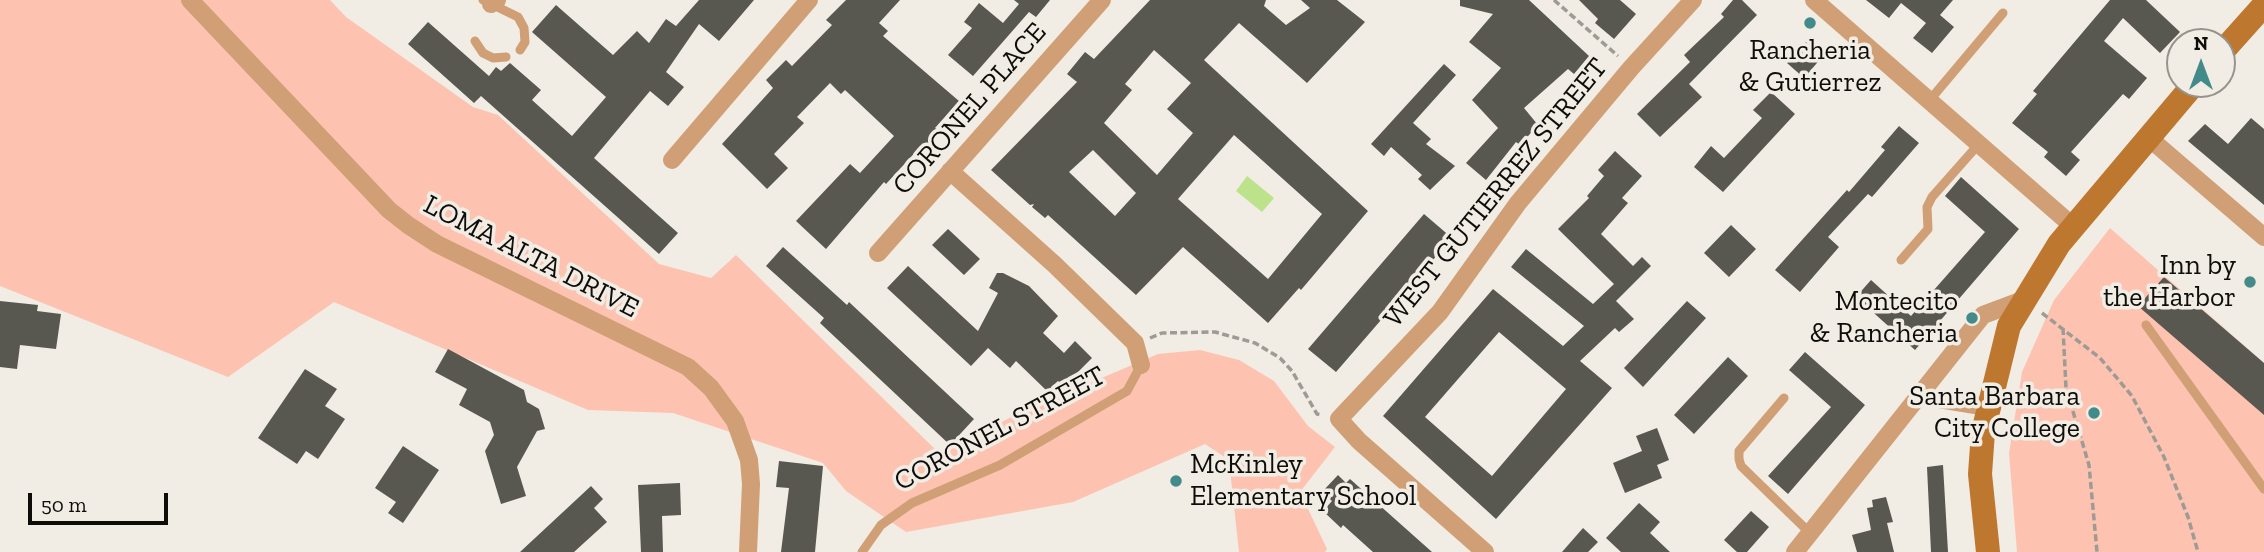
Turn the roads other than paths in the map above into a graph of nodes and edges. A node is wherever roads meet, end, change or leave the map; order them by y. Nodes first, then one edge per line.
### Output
1 (190, 0) edge
2 (809, 0) edge
3 (1101, 0) edge
4 (1693, 0) edge
5 (1814, 0) edge
6 (490, 2) edge
7 (2264, 5) edge
8 (2003, 13) dead end
9 (2236, 36) edge
10 (475, 41) dead end
11 (520, 50) dead end
12 (506, 57) dead end
13 (2182, 98) edge
14 (1929, 101) junction
15 (2149, 138) junction
16 (1978, 145) junction
17 (671, 160) dead end
18 (950, 171) junction
19 (2075, 228) junction
20 (2264, 237) edge
21 (878, 253) dead end
22 (1901, 260) dead end
23 (2032, 307) junction
24 (2146, 325) dead end
25 (1141, 365) joint
26 (1921, 396) junction
27 (1784, 398) dead end
28 (1987, 407) junction
29 (2264, 489) edge
30 (1811, 534) junction
31 (1482, 551) edge
32 (748, 552) edge
33 (862, 552) edge
34 (1795, 552) edge
35 (1988, 552) edge

1 - 32 street, LOMA ALTA DRIVE
2 - 17 street
3 - 18 street, CORONEL PLACE
4 - 31 street, WEST GUTIERREZ STREET
5 - 14 street
6 - 11 lane
7 - 9 main road
8 - 14 lane
10 - 12 lane
13 - 15 main road
14 - 16 street
15 - 19 main road
15 - 20 street
16 - 19 street
16 - 22 lane
18 - 21 street, CORONEL PLACE
18 - 25 street, CORONEL STREET
19 - 23 main road
23 - 26 street
23 - 28 main road
24 - 29 lane
25 - 33 lane, CORONEL STREET
26 - 28 street
26 - 30 street
27 - 30 lane
28 - 35 main road
30 - 34 street

